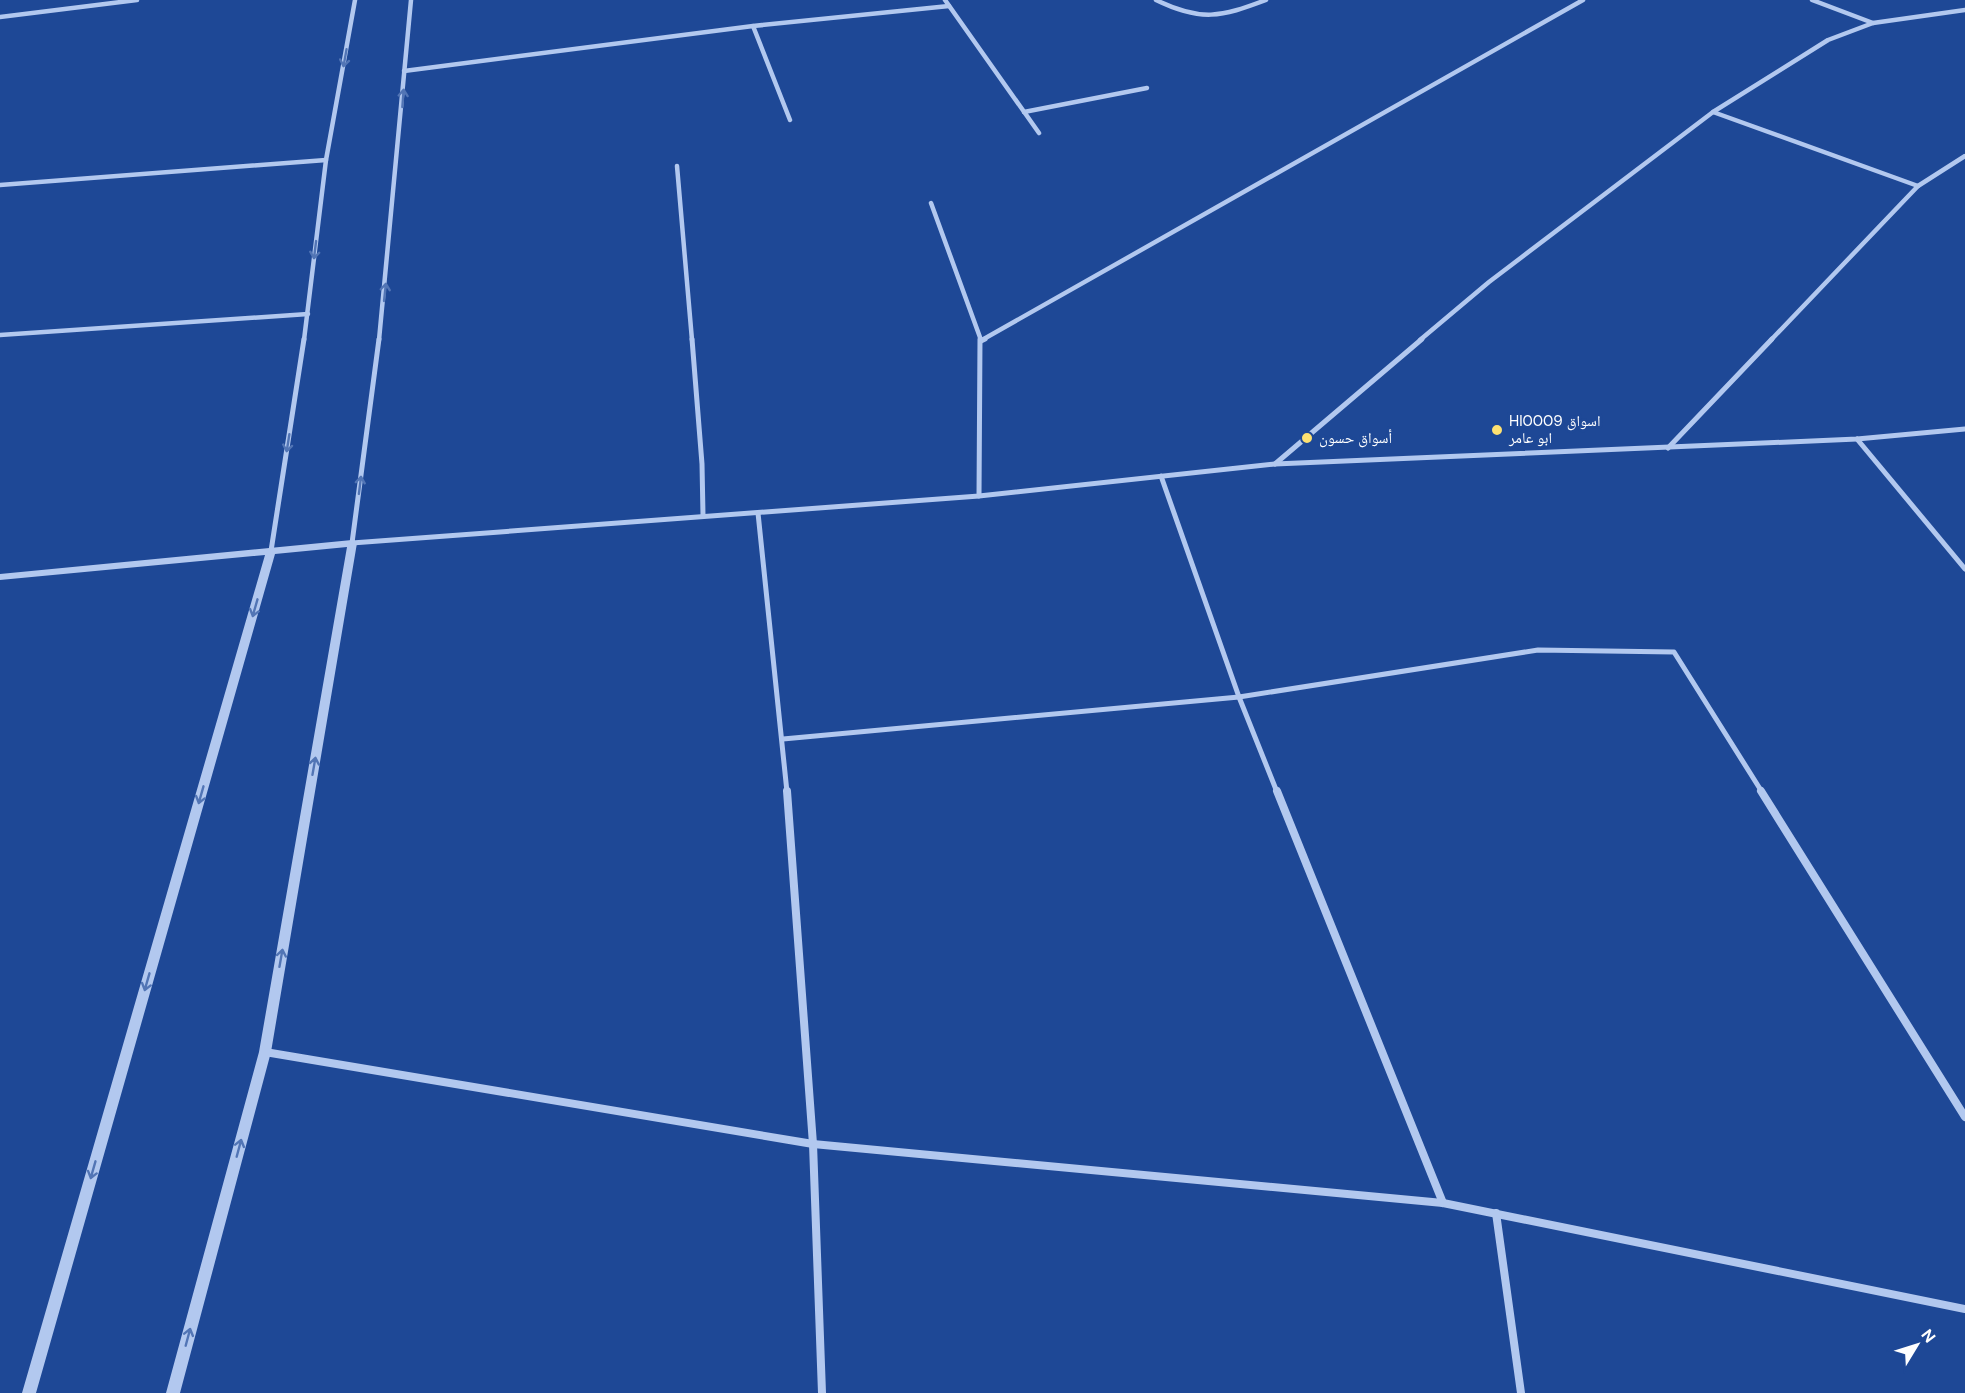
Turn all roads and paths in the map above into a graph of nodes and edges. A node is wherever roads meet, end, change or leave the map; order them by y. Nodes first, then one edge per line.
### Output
1 (137, 0) edge
2 (355, 0) edge
3 (411, 0) edge
4 (945, 0) edge
5 (1156, 0) edge
6 (1266, 0) edge
7 (1583, 0) edge
8 (1812, 0) edge
9 (949, 6) junction
10 (1965, 10) edge
11 (0, 17) edge
12 (1873, 23) junction
13 (753, 26) junction
14 (404, 71) junction
15 (1147, 88) dead end
16 (1024, 112) junction
17 (1713, 112) junction
18 (790, 120) dead end
19 (1039, 133) dead end
20 (1965, 156) edge
21 (326, 160) junction
22 (677, 166) dead end
23 (0, 185) edge
24 (1918, 186) junction
25 (931, 203) dead end
26 (308, 314) junction
27 (0, 335) edge
28 (981, 341) junction
29 (1965, 429) edge
30 (1857, 439) junction
31 (1668, 448) junction
32 (1275, 464) junction
33 (1161, 476) junction
34 (979, 496) junction
35 (758, 513) junction
36 (703, 515) junction
37 (352, 543) junction
38 (271, 551) junction
39 (1965, 569) edge
40 (0, 577) edge
41 (1239, 697) junction
42 (783, 739) junction
43 (265, 1052) junction
44 (1965, 1117) edge
45 (813, 1144) junction
46 (1443, 1203) junction
47 (1496, 1213) junction
48 (1965, 1309) edge
49 (28, 1393) edge
50 (173, 1393) edge
51 (822, 1393) edge
52 (1521, 1393) edge

1 - 11 street
2 -> 21 street
3 - 14 street
4 - 9 street
5 - 6 street
7 - 28 street
8 - 12 street
9 - 13 street
9 - 16 street
10 - 12 street
12 - 17 street
13 - 14 street
13 - 18 street
37 -> 14 street
15 - 16 street
16 - 19 street
17 - 24 street
17 - 32 street
20 - 24 street
21 - 23 street
21 -> 26 street
22 - 36 street
24 - 31 street
25 - 28 street
26 - 27 street
26 -> 38 street
28 - 34 street
29 - 30 street
30 - 31 street
30 - 39 street
31 - 32 street
32 - 33 street
33 - 34 street
33 - 41 street
34 - 35 street
35 - 36 street
35 - 42 street
36 - 37 street
37 - 38 street
43 -> 37 street
38 - 40 street
38 -> 49 street
41 - 42 street
41 - 44 street
41 - 46 street
42 - 45 street
43 - 45 street
50 -> 43 street
45 - 46 street
45 - 51 street
46 - 47 street
47 - 48 street
47 - 52 street

